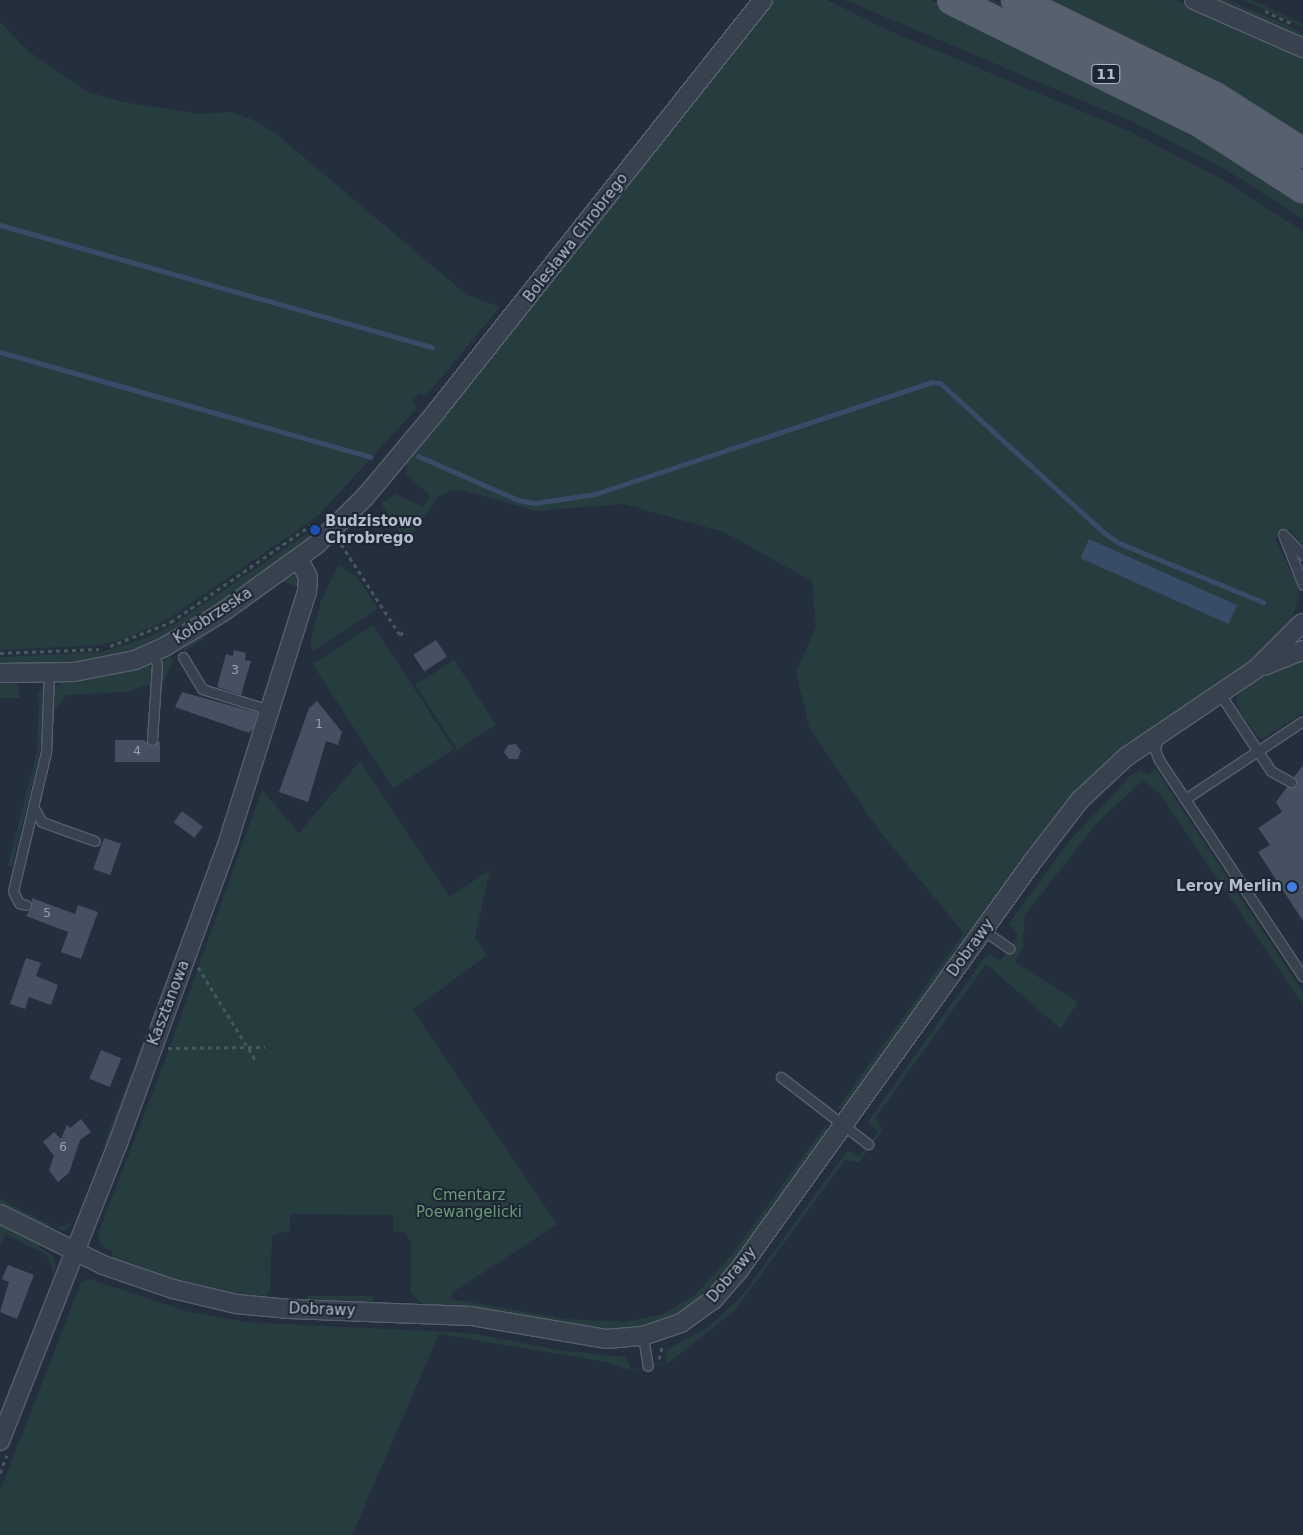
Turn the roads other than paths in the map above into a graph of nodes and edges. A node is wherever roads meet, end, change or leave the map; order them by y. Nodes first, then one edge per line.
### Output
1 (763, 0) edge
2 (952, 0) edge
3 (1016, 0) edge
4 (1194, 0) edge
5 (1303, 48) edge
6 (1303, 152) edge
7 (1303, 188) edge
8 (386, 473) joint
9 (1303, 556) edge
10 (298, 558) junction
11 (1303, 585) edge
12 (1303, 609) edge
13 (1303, 624) edge
14 (1303, 650) edge
15 (153, 653) junction
16 (183, 657) dead end
17 (1256, 669) junction
18 (49, 672) junction
19 (0, 673) edge
20 (1220, 694) junction
21 (270, 710) junction
22 (1303, 721) edge
23 (1159, 736) junction
24 (152, 740) dead end
25 (1258, 751) junction
26 (1291, 782) dead end
27 (1185, 799) junction
28 (33, 807) junction
29 (95, 841) dead end
30 (26, 905) dead end
31 (984, 930) junction
32 (1009, 948) dead end
33 (1303, 977) edge
34 (781, 1077) dead end
35 (842, 1124) junction
36 (868, 1144) dead end
37 (0, 1214) edge
38 (75, 1252) junction
39 (644, 1336) junction
40 (648, 1366) dead end
41 (0, 1441) edge

1 - 8 street, Bolesława Chrobrego
2 - 7 main road, 11
3 - 6 main road, 11
4 - 5 street
8 - 10 street, Kołobrzeska
9 - 11 lane
10 - 15 street, Kołobrzeska
10 - 21 street, Kasztanowa
12 - 13 street, Dobrawy
13 - 17 street, Dobrawy
14 - 17 street, Dobrawy
15 - 18 street, Kołobrzeska
15 - 24 lane
16 - 21 lane
17 - 20 street, Dobrawy
18 - 19 street, Kołobrzeska
18 - 28 lane
20 - 23 street, Dobrawy
20 - 25 lane
21 - 38 street, Kasztanowa
22 - 25 lane
23 - 27 lane
23 - 31 street, Dobrawy
25 - 26 lane
25 - 27 lane
27 - 33 lane
28 - 29 lane
28 - 30 lane
31 - 32 lane
31 - 35 street, Dobrawy
34 - 35 lane
35 - 36 lane
35 - 39 street, Dobrawy
37 - 38 street, Dobrawy
38 - 39 street, Dobrawy
38 - 41 street, Kasztanowa
39 - 40 lane

